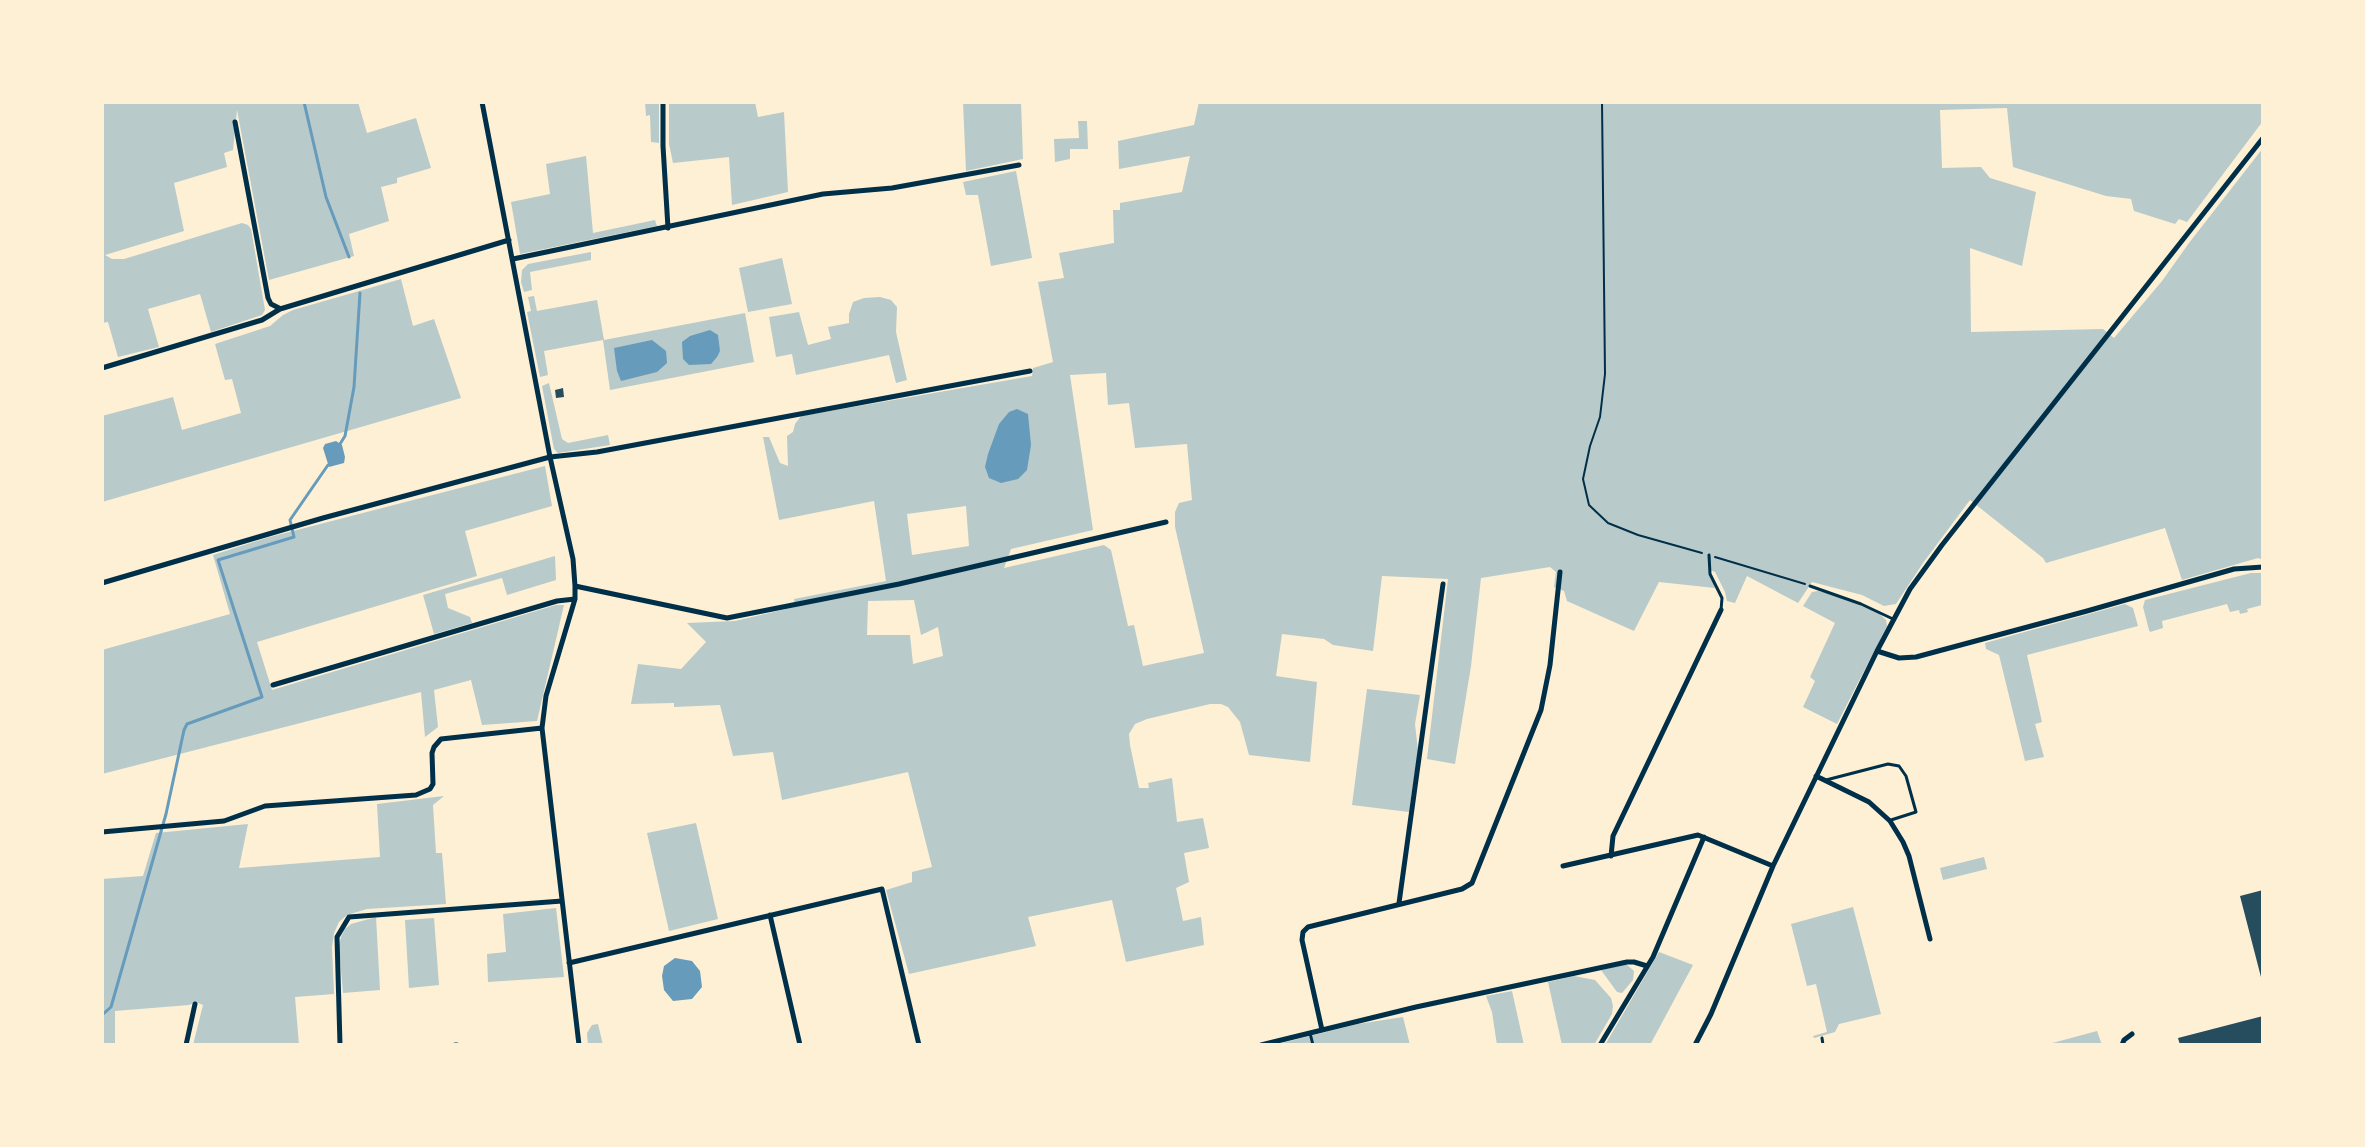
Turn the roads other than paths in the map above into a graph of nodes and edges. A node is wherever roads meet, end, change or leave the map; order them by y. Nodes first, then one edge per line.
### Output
1 (482, 102) edge
2 (663, 102) edge
3 (235, 122) dead end
4 (2263, 138) edge
5 (1019, 165) dead end
6 (668, 228) junction
7 (509, 240) junction
8 (513, 259) junction
9 (280, 309) junction
10 (102, 368) edge
11 (1030, 371) dead end
12 (550, 457) junction
13 (1166, 522) dead end
14 (1709, 555) road end
15 (2263, 567) edge
16 (1560, 572) dead end
17 (102, 583) edge
18 (1443, 584) dead end
19 (575, 586) junction
20 (1810, 586) road end
21 (575, 599) junction
22 (1721, 610) joint
23 (1893, 619) junction
24 (1877, 651) junction
25 (273, 685) dead end
26 (542, 728) junction
27 (1816, 776) junction
28 (1826, 780) junction
29 (1890, 821) junction
30 (102, 832) edge
31 (1704, 837) junction
32 (1611, 856) junction
33 (1563, 866) dead end
34 (1773, 866) junction
35 (562, 901) junction
36 (1399, 903) junction
37 (770, 915) junction
38 (1930, 939) dead end
39 (569, 963) junction
40 (1647, 966) junction
41 (195, 1004) dead end
42 (1322, 1030) junction
43 (1310, 1033) junction
44 (2132, 1034) dead end
45 (1822, 1038) dead end
46 (186, 1045) edge
47 (340, 1045) edge
48 (579, 1045) edge
49 (800, 1045) edge
50 (919, 1045) edge
51 (1261, 1045) edge
52 (1313, 1045) edge
53 (1600, 1045) edge
54 (1695, 1045) edge
55 (1823, 1045) edge
56 (2122, 1045) edge

1 - 7 street
2 - 6 street
3 - 9 street
4 - 23 street
5 - 6 street
6 - 8 street
7 - 8 street
7 - 9 street
8 - 12 street
9 - 10 street
11 - 12 street
12 - 17 street
12 - 19 street
13 - 19 street
14 - 22 lane
15 - 24 street
16 - 36 street
18 - 36 street
19 - 21 street
20 - 23 lane
21 - 25 street
21 - 26 street
22 - 32 street
23 - 24 street
24 - 27 street
26 - 30 street
26 - 35 street
27 - 28 street
27 - 34 street
28 - 29 street
28 - 29 lane
29 - 38 street
31 - 32 street
31 - 34 street
31 - 40 street
32 - 33 street
34 - 54 street
35 - 39 street
35 - 47 street
36 - 42 street
37 - 39 street
37 - 49 street
37 - 50 street
39 - 48 street
40 - 42 street
40 - 53 street
41 - 46 street
42 - 43 street
43 - 51 street
43 - 52 lane
44 - 56 street
45 - 55 lane

